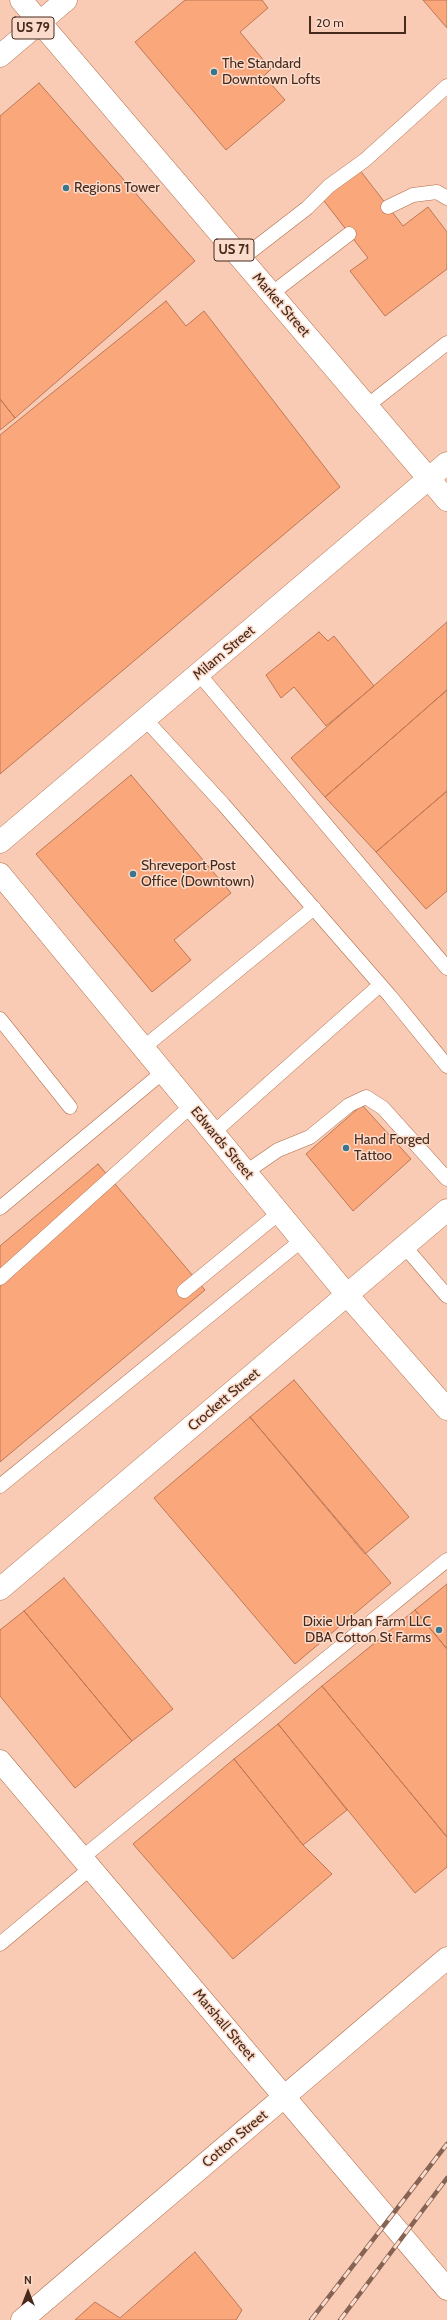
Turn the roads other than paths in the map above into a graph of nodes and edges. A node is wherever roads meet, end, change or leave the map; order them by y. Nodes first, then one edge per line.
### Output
1 (21, 0) edge
2 (66, 0) edge
3 (40, 22) junction
4 (0, 56) edge
5 (447, 86) edge
6 (447, 198) edge
7 (388, 207) dead end
8 (350, 234) dead end
9 (241, 259) junction
10 (271, 294) junction
11 (447, 343) edge
12 (367, 406) junction
13 (447, 463) edge
14 (429, 479) junction
15 (447, 500) edge
16 (199, 674) junction
17 (145, 719) junction
18 (0, 842) edge
19 (0, 874) edge
20 (314, 908) junction
21 (447, 968) edge
22 (380, 985) junction
23 (0, 1019) edge
24 (143, 1048) junction
25 (447, 1066) edge
26 (163, 1072) junction
27 (192, 1106) junction
28 (70, 1107) dead end
29 (213, 1133) junction
30 (246, 1172) junction
31 (447, 1179) edge
32 (0, 1208) edge
33 (447, 1210) edge
34 (279, 1213) junction
35 (302, 1240) junction
36 (405, 1246) junction
37 (0, 1278) edge
38 (184, 1291) dead end
39 (348, 1296) junction
40 (447, 1296) edge
41 (447, 1409) edge
42 (0, 1486) edge
43 (447, 1560) edge
44 (0, 1589) edge
45 (0, 1761) edge
46 (87, 1862) junction
47 (0, 1944) edge
48 (447, 1958) edge
49 (284, 2097) junction
50 (447, 2289) edge
51 (22, 2320) edge

1 - 3 street, Market Street / US 71
2 - 3 street, US 79
3 - 4 street, US 79
3 - 9 street, Market Street / US 71
5 - 9 lane
6 - 7 lane
8 - 10 lane
9 - 10 street, Market Street / US 71
10 - 12 street, Market Street / US 71
11 - 12 lane
12 - 14 street, Market Street / US 71
13 - 14 street, Milam Street
14 - 15 street, Market Street / US 71
14 - 16 street, Milam Street
16 - 17 street, Milam Street
16 - 21 lane
17 - 18 street, Milam Street
17 - 20 lane
19 - 24 street, Edwards Street
20 - 22 lane
20 - 24 lane
22 - 25 lane
22 - 29 lane
23 - 28 lane
24 - 26 street, Edwards Street
26 - 27 street, Edwards Street
26 - 32 lane
27 - 29 street, Edwards Street
27 - 37 lane
29 - 30 street, Edwards Street
30 - 31 lane
30 - 34 street, Edwards Street
33 - 36 street, Crockett Street
34 - 35 street, Edwards Street
34 - 38 lane
35 - 39 street, Edwards Street
35 - 42 lane
36 - 39 street, Crockett Street
36 - 40 lane
39 - 41 street, Edwards Street
39 - 44 street, Crockett Street
43 - 46 lane
45 - 46 street, Marshall Street
46 - 47 lane
46 - 49 street, Marshall Street
48 - 49 street, Cotton Street
49 - 50 street, Marshall Street
49 - 51 street, Cotton Street

